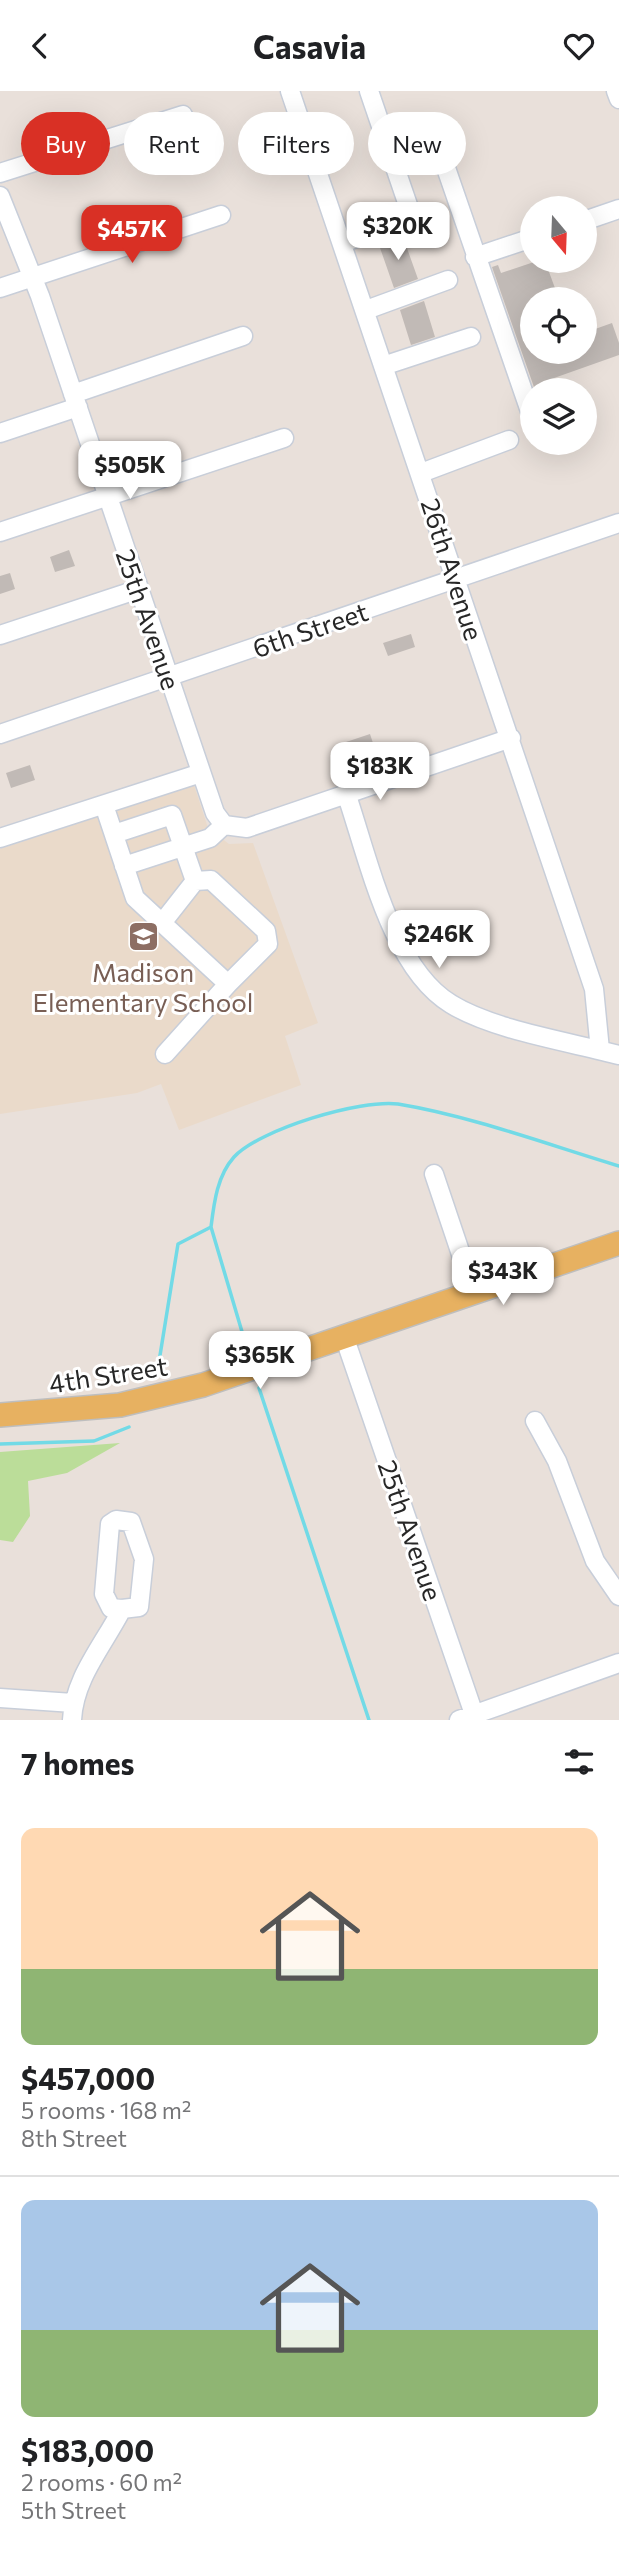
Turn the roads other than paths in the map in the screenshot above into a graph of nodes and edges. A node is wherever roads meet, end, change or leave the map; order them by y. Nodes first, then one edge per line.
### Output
1 (290, 91) edge
2 (369, 91) edge
3 (616, 91) edge
4 (619, 99) edge
5 (124, 134) edge
6 (0, 173) edge
7 (448, 175) edge
8 (0, 196) edge
9 (619, 209) edge
10 (221, 215) dead end
11 (597, 217) edge
12 (520, 242) edge
13 (342, 243) junction
14 (475, 257) junction
15 (32, 278) junction
16 (449, 280) dead end
17 (0, 288) edge
18 (366, 310) junction
19 (243, 336) dead end
20 (471, 337) dead end
21 (383, 366) junction
22 (520, 383) edge
23 (76, 400) junction
24 (0, 433) edge
25 (284, 438) dead end
26 (509, 440) dead end
27 (421, 474) junction
28 (108, 496) junction
29 (618, 525) edge
30 (0, 533) edge
31 (455, 580) junction
32 (139, 589) junction
33 (0, 635) edge
34 (169, 677) junction
35 (0, 734) edge
36 (510, 738) junction
37 (201, 773) junction
38 (346, 793) junction
39 (104, 805) junction
40 (233, 827) junction
41 (114, 834) junction
42 (0, 838) edge
43 (183, 847) junction
44 (124, 866) junction
45 (195, 881) junction
46 (162, 923) junction
47 (228, 984) junction
48 (600, 1050) junction
49 (165, 1054) dead end
50 (619, 1055) edge
51 (434, 1174) dead end
52 (619, 1243) edge
53 (474, 1293) junction
54 (345, 1339) junction
55 (0, 1415) edge
56 (535, 1421) dead end
57 (619, 1596) edge
58 (122, 1609) junction
59 (619, 1663) edge
60 (0, 1697) edge
61 (72, 1711) edge
62 (470, 1718) edge

1 - 13 street, 26th Avenue
2 - 13 street
3 - 4 street
5 - 6 street
7 - 14 street
8 - 15 street, 25th Avenue
9 - 11 street
10 - 15 street
12 - 14 street
13 - 18 street, 26th Avenue
14 - 22 street
15 - 17 street
15 - 23 street, 25th Avenue
16 - 18 street
18 - 21 street, 26th Avenue
19 - 23 street
20 - 21 street
21 - 27 street, 26th Avenue
23 - 24 street
23 - 28 street, 25th Avenue
25 - 28 street
26 - 27 street
27 - 31 street, 26th Avenue
28 - 30 street
28 - 32 street, 25th Avenue
29 - 31 street, 6th Street
31 - 34 street, 6th Street
31 - 36 street, 26th Avenue
32 - 33 street
32 - 34 street, 25th Avenue
34 - 35 street, 6th Street
34 - 37 street, 25th Avenue
36 - 38 street
36 - 48 street, 26th Avenue
37 - 39 street
37 - 40 street, 25th Avenue
38 - 40 street
38 - 48 street
39 - 41 street
39 - 42 street
40 - 43 street
41 - 43 street
41 - 44 street
43 - 44 street
43 - 45 street
44 - 46 street
45 - 46 street
45 - 47 street
46 - 47 street
47 - 49 street
48 - 50 street
51 - 53 street
52 - 53 main road, 4th Street
53 - 54 main road, 4th Street
54 - 55 main road, 4th Street
54 - 62 street, 25th Avenue
56 - 57 street
58 - 58 street
58 - 61 street
59 - 62 street
60 - 61 street

